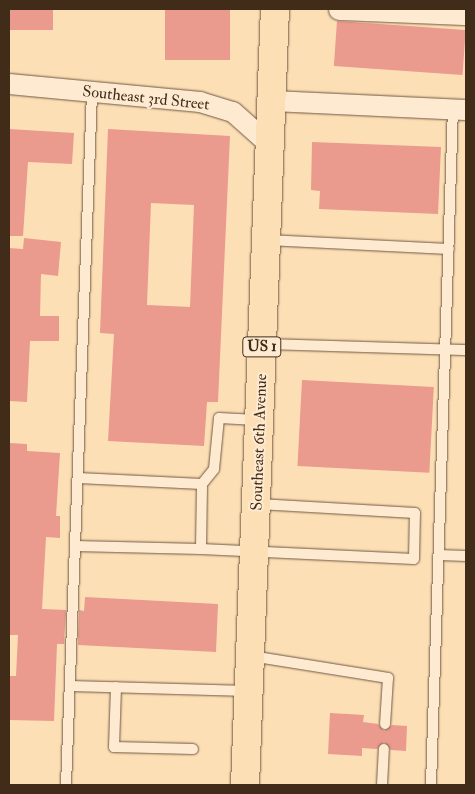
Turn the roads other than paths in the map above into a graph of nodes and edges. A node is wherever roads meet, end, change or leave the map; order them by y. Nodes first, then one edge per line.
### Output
1 (275, 9) edge
2 (339, 10) dead end
3 (373, 10) edge
4 (466, 15) edge
5 (9, 84) edge
6 (92, 92) junction
7 (272, 101) junction
8 (460, 110) edge
9 (270, 144) junction
10 (266, 240) junction
11 (449, 250) junction
12 (262, 344) junction
13 (445, 349) junction
14 (466, 350) edge
15 (259, 420) junction
16 (78, 478) junction
17 (202, 484) junction
18 (258, 504) junction
19 (75, 546) junction
20 (200, 549) junction
21 (255, 550) junction
22 (439, 555) junction
23 (466, 556) edge
24 (250, 656) junction
25 (70, 686) junction
26 (116, 687) junction
27 (249, 692) junction
28 (385, 724) dead end
29 (193, 749) dead end
30 (384, 750) dead end
31 (66, 785) edge
32 (245, 785) edge
33 (382, 785) edge
34 (431, 785) edge

1 - 7 main road, Southeast 6th Avenue / US 1
2 - 3 street
3 - 4 street
5 - 6 street, Southeast 3rd Street
6 - 9 street, Southeast 3rd Street
6 - 16 lane
7 - 8 street
7 - 9 main road, Southeast 6th Avenue / US 1
8 - 11 lane
9 - 10 main road, Southeast 6th Avenue / US 1
10 - 11 lane
10 - 12 main road, Southeast 6th Avenue / US 1
11 - 13 lane
12 - 13 lane
12 - 15 main road, Southeast 6th Avenue / US 1
13 - 14 lane
13 - 22 lane
15 - 17 lane
15 - 18 main road, Southeast 6th Avenue / US 1
16 - 17 lane
16 - 19 lane
17 - 20 lane
18 - 21 main road, Southeast 6th Avenue / US 1
18 - 21 lane
19 - 20 lane
19 - 25 lane
20 - 21 lane
21 - 24 main road, Southeast 6th Avenue / US 1
22 - 23 lane
22 - 34 lane
24 - 27 main road, Southeast 6th Avenue / US 1
24 - 28 lane
25 - 26 lane
25 - 31 lane
26 - 27 lane
26 - 29 lane
27 - 32 main road, Southeast 6th Avenue / US 1
30 - 33 lane

